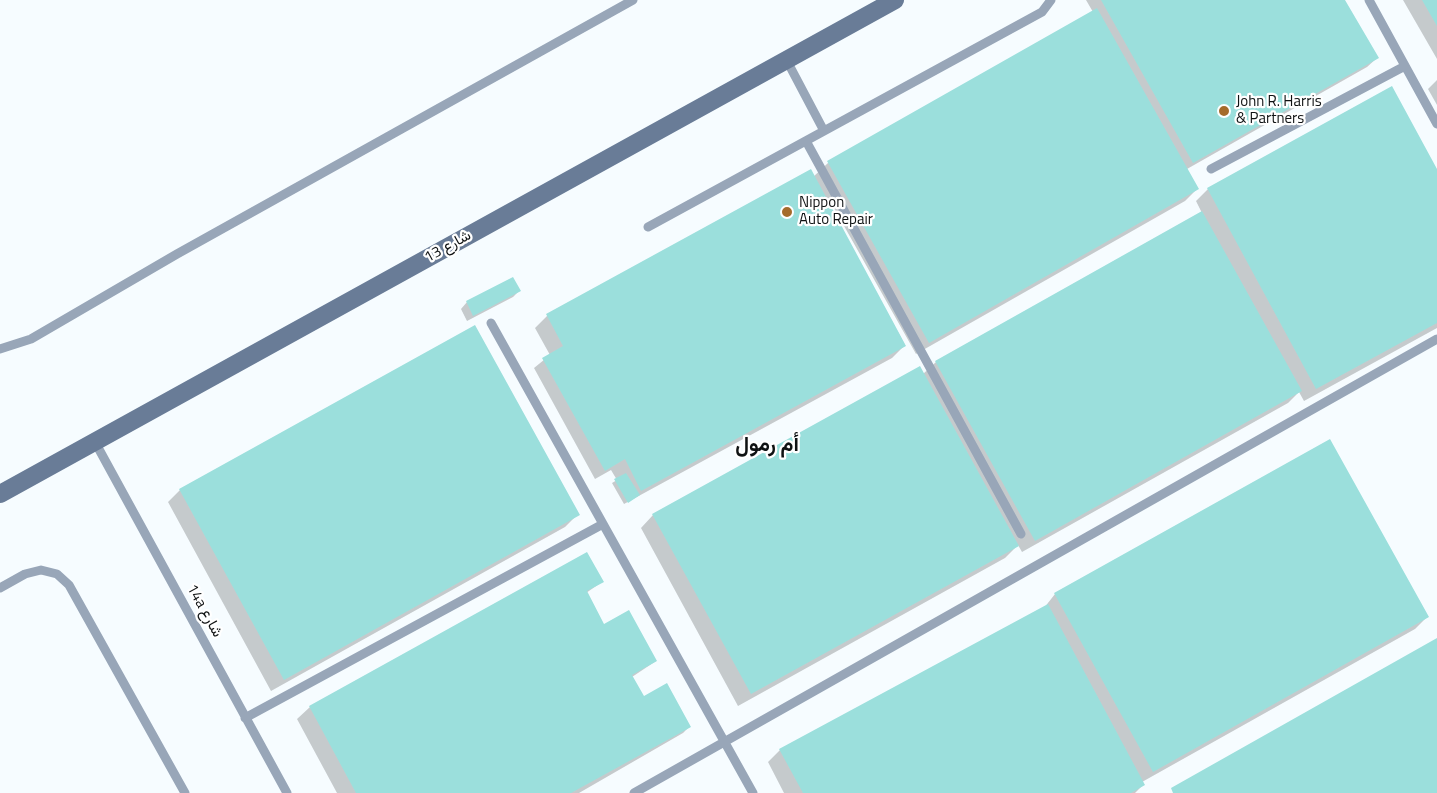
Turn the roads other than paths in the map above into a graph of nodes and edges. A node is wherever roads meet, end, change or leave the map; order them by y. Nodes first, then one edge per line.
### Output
1 (633, 0) edge
2 (895, 0) edge
3 (1051, 0) edge
4 (1369, 0) edge
5 (786, 59) junction
6 (1405, 66) junction
7 (1437, 124) edge
8 (824, 131) junction
9 (806, 141) junction
10 (1211, 169) dead end
11 (648, 227) dead end
12 (491, 323) dead end
13 (1437, 339) edge
14 (0, 349) edge
15 (95, 442) junction
16 (0, 494) edge
17 (603, 524) junction
18 (1021, 534) dead end
19 (0, 588) edge
20 (245, 718) junction
21 (724, 742) junction
22 (185, 793) edge
23 (287, 793) edge
24 (634, 793) edge
25 (753, 793) edge

1 - 14 lane
2 - 5 street, شارع 13
3 - 8 lane
4 - 6 lane
5 - 8 lane
5 - 15 street, شارع 13
6 - 7 lane
6 - 10 lane
8 - 9 lane
9 - 11 lane
9 - 18 lane
12 - 17 lane
13 - 21 lane
15 - 16 street, شارع 13
15 - 20 lane, 14a شارع
17 - 20 lane
17 - 21 lane
19 - 22 lane
20 - 23 lane, 14a شارع
21 - 24 lane
21 - 25 lane

